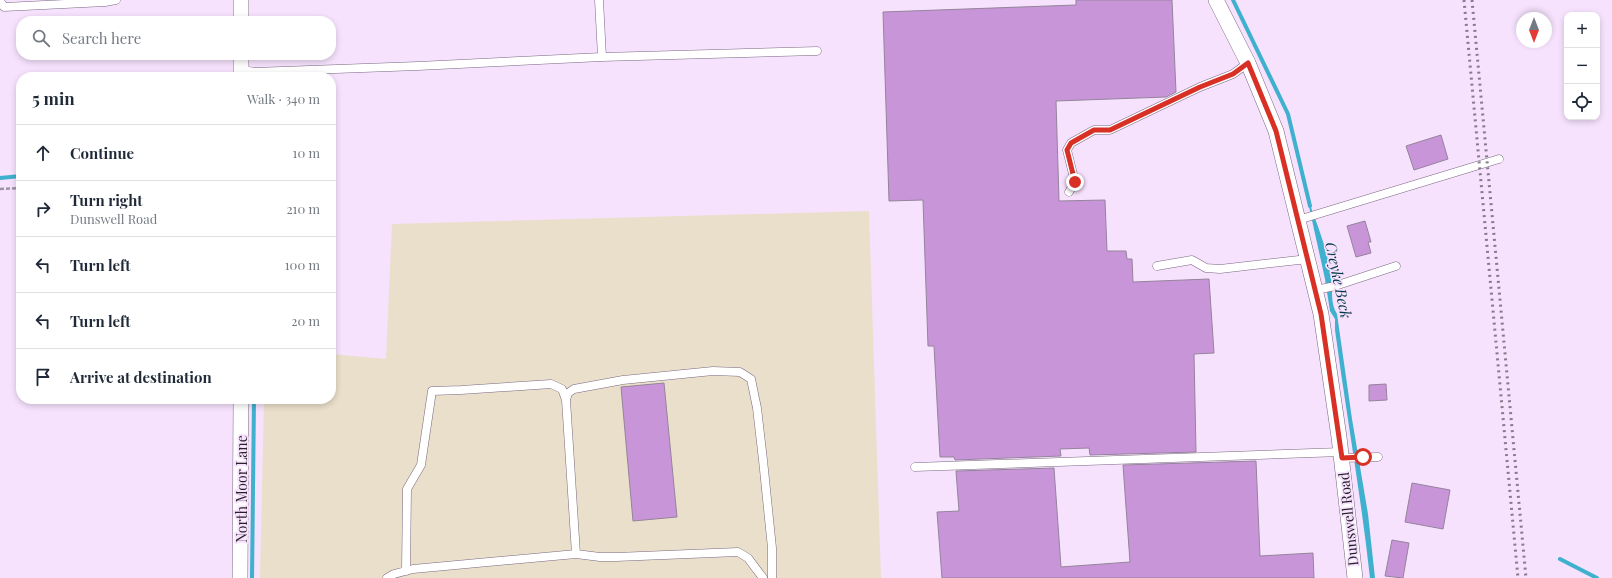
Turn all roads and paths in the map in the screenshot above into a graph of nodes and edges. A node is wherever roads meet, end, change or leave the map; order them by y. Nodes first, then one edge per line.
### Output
1 (116, 0) edge
2 (241, 0) edge
3 (599, 0) edge
4 (1216, 0) edge
5 (1, 5) edge
6 (241, 16) edge
7 (817, 51) dead end
8 (602, 57) junction
9 (1248, 63) junction
10 (241, 67) edge
11 (1498, 159) dead end
12 (16, 188) edge
13 (0, 189) edge
14 (1069, 192) dead end
15 (1303, 219) junction
16 (1308, 259) junction
17 (1157, 266) dead end
18 (1396, 266) dead end
19 (1320, 289) junction
20 (566, 400) junction
21 (241, 404) edge
22 (1344, 456) junction
23 (1378, 457) dead end
24 (915, 467) dead end
25 (576, 554) junction
26 (406, 570) junction
27 (240, 578) edge
28 (387, 578) edge
29 (763, 578) edge
30 (772, 578) edge
31 (1355, 578) edge

1 - 5 lane
2 - 6 street
3 - 8 lane
4 - 9 street, Dunswell Road
7 - 8 lane
8 - 10 lane
9 - 14 lane
9 - 15 street, Dunswell Road
11 - 15 lane
12 - 13 path
15 - 16 street, Dunswell Road
16 - 17 lane
16 - 19 street, Dunswell Road
18 - 19 lane
19 - 22 street, Dunswell Road
20 - 25 lane
20 - 26 lane
20 - 30 lane
21 - 27 street, North Moor Lane
22 - 23 lane
22 - 24 lane
22 - 31 street, Dunswell Road
25 - 26 lane
25 - 29 lane
26 - 28 lane

